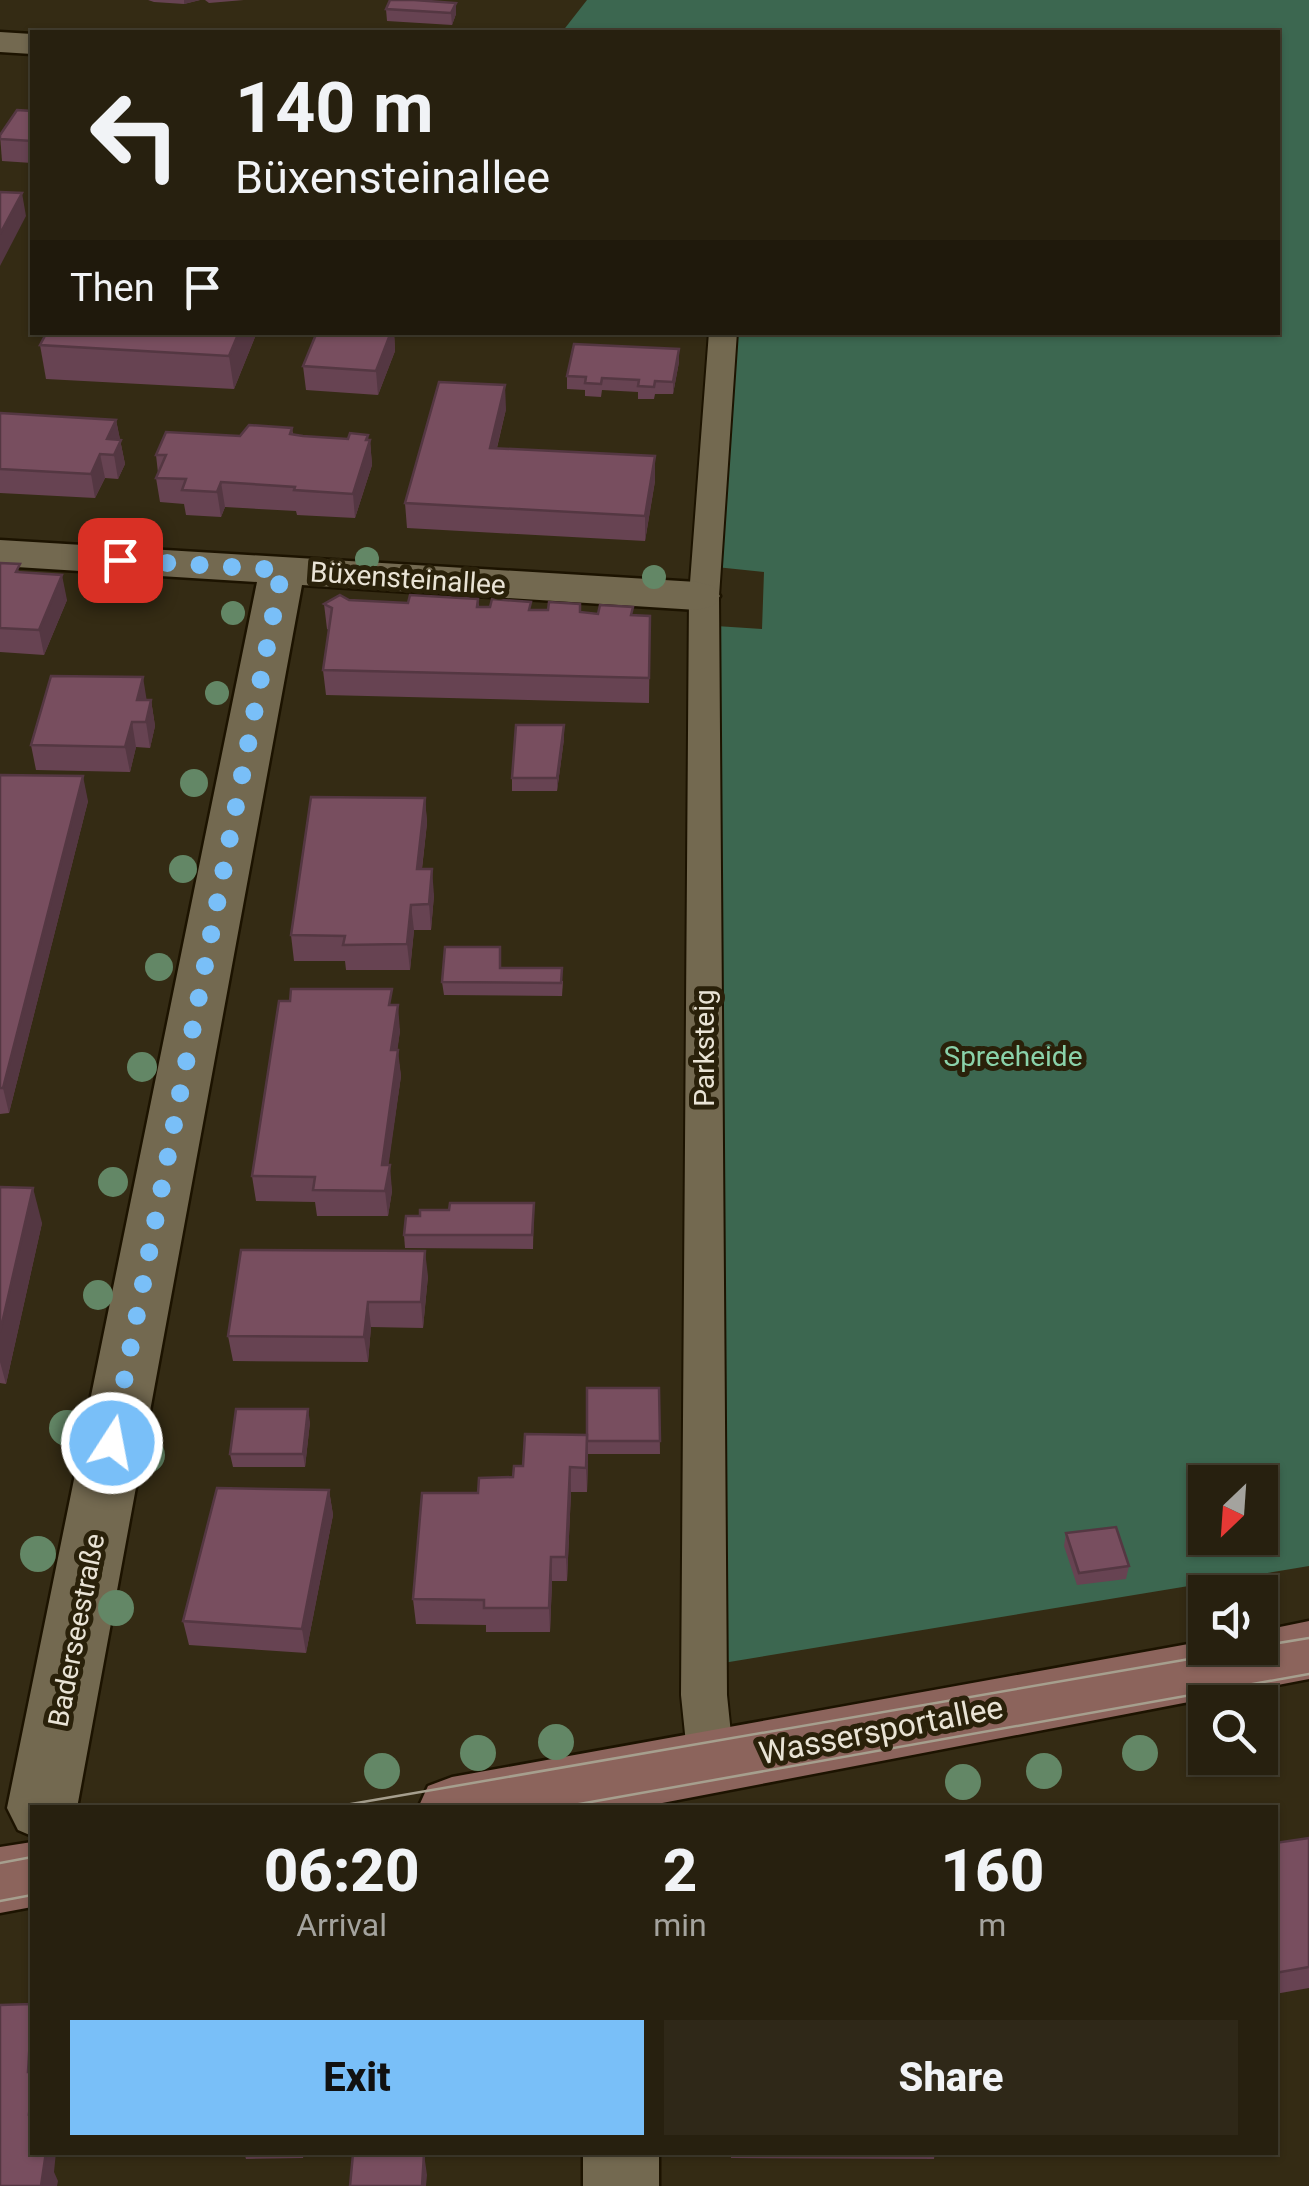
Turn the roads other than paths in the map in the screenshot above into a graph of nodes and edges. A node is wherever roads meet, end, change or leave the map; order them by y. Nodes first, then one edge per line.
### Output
1 (0, 42) edge
2 (30, 44) edge
3 (722, 335) edge
4 (0, 553) edge
5 (282, 570) junction
6 (697, 596) dead end
7 (1309, 1650) edge
8 (711, 1763) junction
9 (614, 1794) edge
10 (43, 1805) edge
11 (487, 1805) edge
12 (30, 1875) edge
13 (0, 1880) edge
14 (621, 2155) edge
15 (620, 2186) edge

1 - 2 street
3 - 8 lane, Parksteig
4 - 5 street, Büxensteinallee
5 - 6 street, Büxensteinallee
5 - 10 street, Baderseestraße
7 - 8 main road, Wassersportallee
8 - 9 main road, Wassersportallee
9 - 11 main road, Wassersportallee
12 - 13 main road
14 - 15 street

